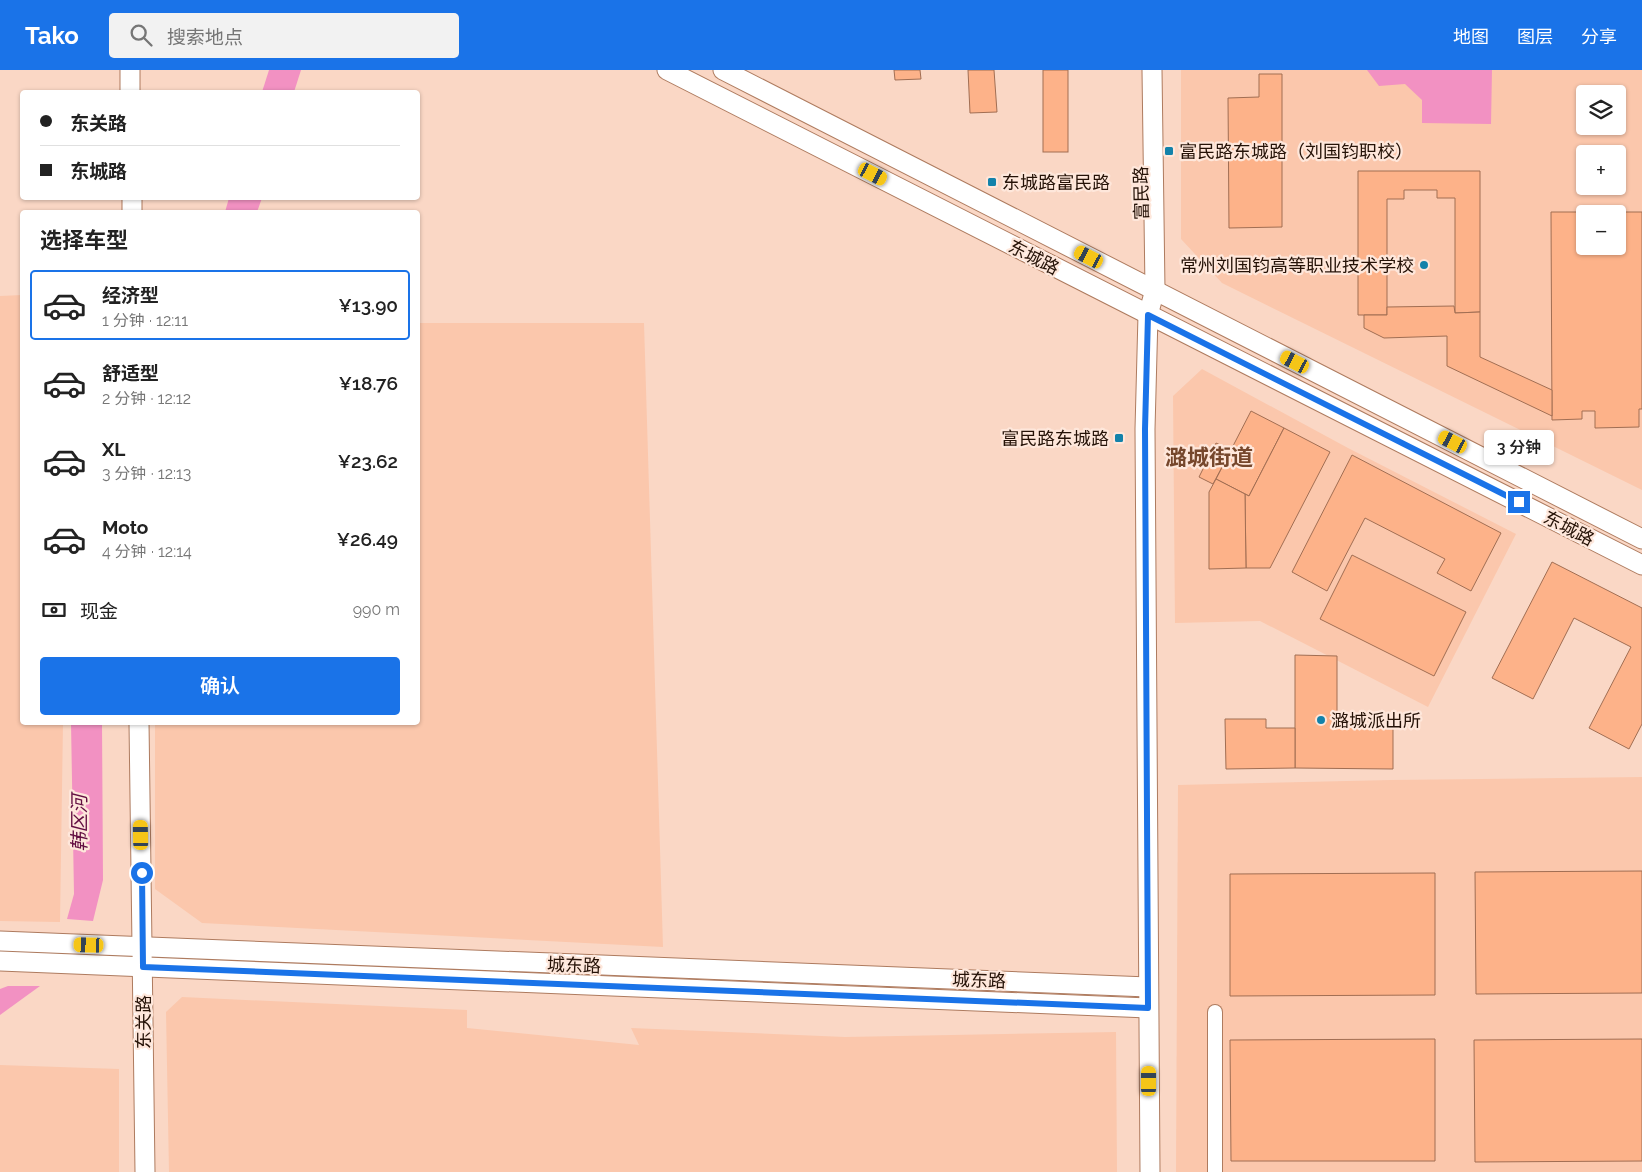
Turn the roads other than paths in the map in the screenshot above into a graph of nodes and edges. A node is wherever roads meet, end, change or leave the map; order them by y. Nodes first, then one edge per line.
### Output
1 (130, 70) edge
2 (667, 70) edge
3 (723, 70) edge
4 (1140, 70) edge
5 (1152, 70) edge
6 (130, 90) edge
7 (1148, 287) junction
8 (1148, 315) junction
9 (1642, 539) edge
10 (1642, 565) edge
11 (140, 725) edge
12 (0, 941) edge
13 (142, 948) junction
14 (0, 961) edge
15 (143, 967) junction
16 (1148, 987) junction
17 (1148, 1008) junction
18 (1215, 1012) dead end
19 (144, 1172) edge
20 (1150, 1172) edge
21 (1215, 1172) edge

1 - 6 street
2 - 8 street, 东城路
3 - 7 street, 东城路
4 - 7 street, 富民路
5 - 7 street, 富民路
7 - 8 street, 富民路
7 - 9 street, 东城路
8 - 10 street, 东城路
8 - 16 street, 富民路
11 - 13 street, 东关路
12 - 13 street, 城东路
13 - 15 street, 东关路
13 - 16 street, 城东路
14 - 15 street, 城东路
15 - 17 street, 城东路
15 - 19 street, 东关路
16 - 17 street, 富民路
17 - 20 street, 富民路
18 - 21 street

